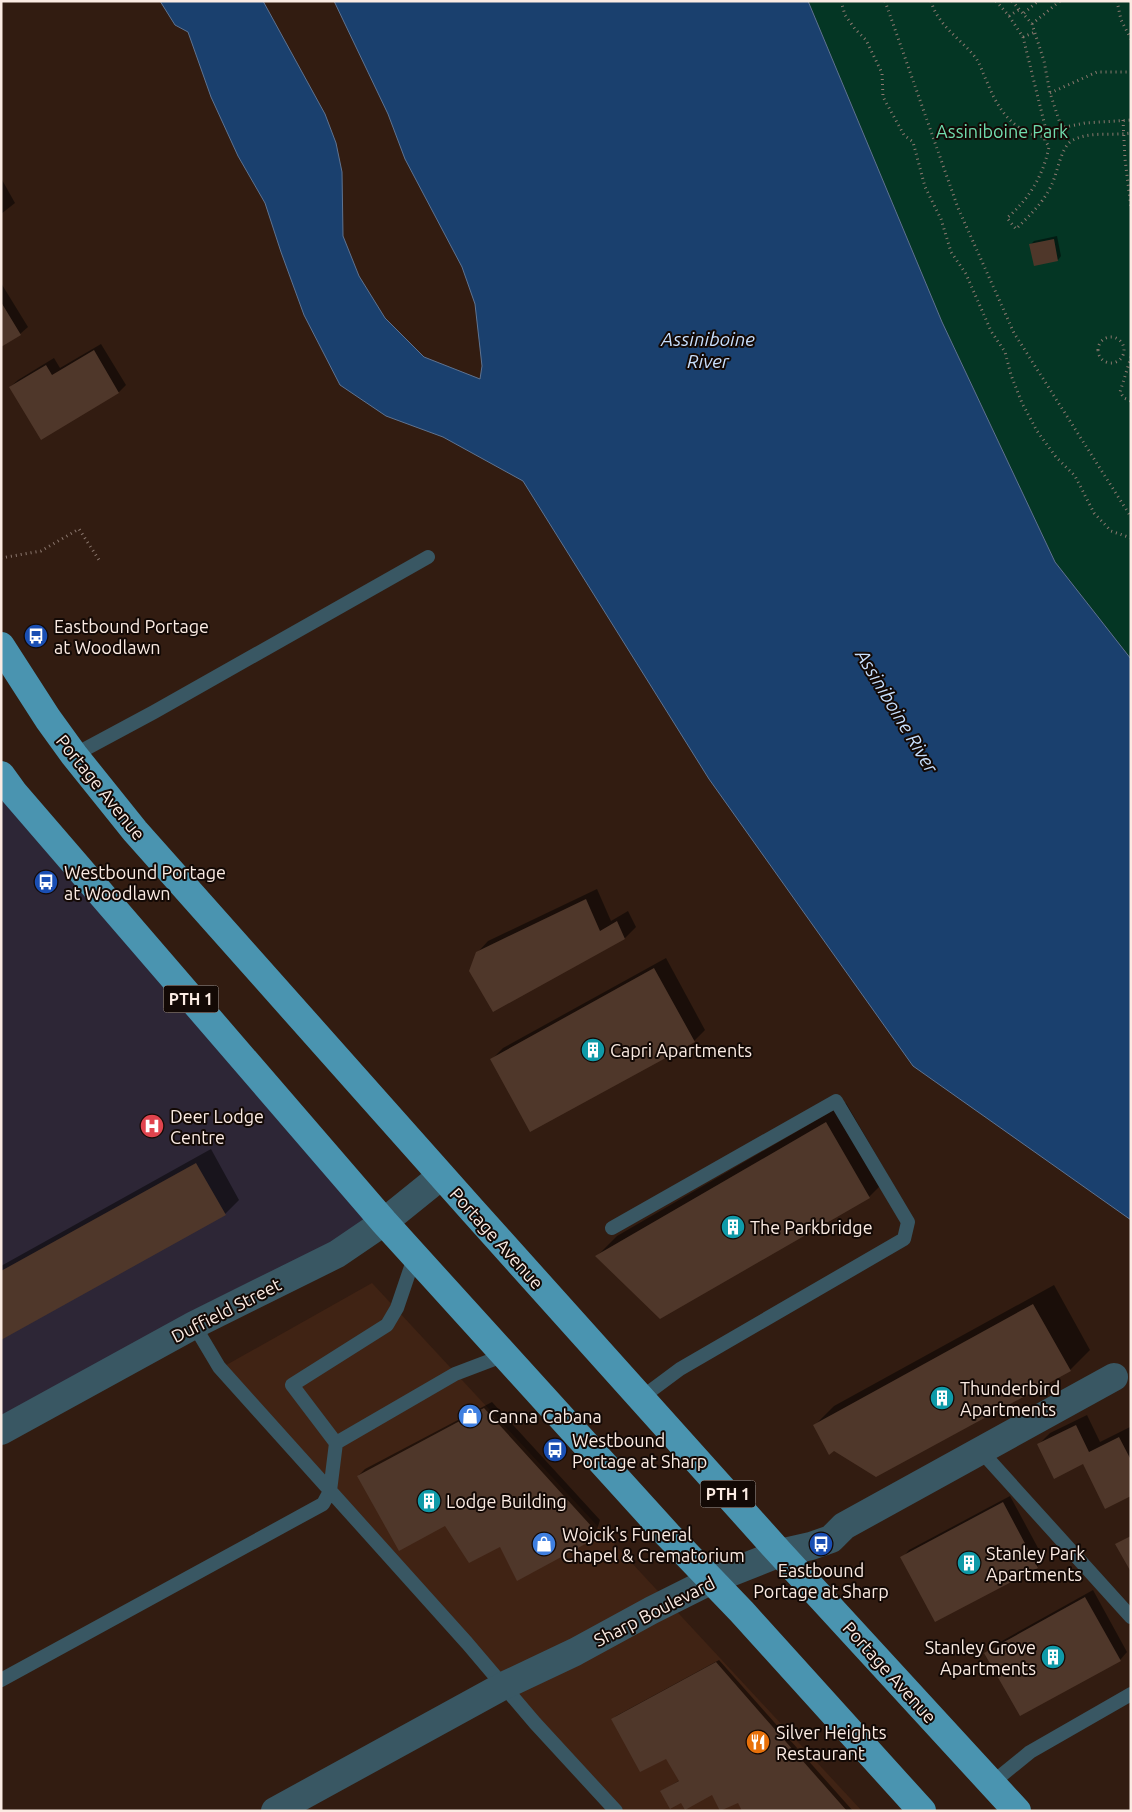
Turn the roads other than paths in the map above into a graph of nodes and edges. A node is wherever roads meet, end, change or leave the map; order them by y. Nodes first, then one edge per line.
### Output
1 (428, 558) dead end
2 (1, 646) edge
3 (74, 755) junction
4 (1, 775) edge
5 (441, 1176) junction
6 (384, 1222) junction
7 (612, 1228) dead end
8 (414, 1255) junction
9 (194, 1325) junction
10 (505, 1355) junction
11 (1114, 1377) dead end
12 (641, 1398) junction
13 (1, 1431) edge
14 (336, 1443) junction
15 (980, 1450) junction
16 (330, 1491) junction
17 (780, 1553) junction
18 (712, 1580) junction
19 (1131, 1617) edge
20 (1, 1680) edge
21 (503, 1686) junction
22 (1131, 1694) edge
23 (992, 1783) junction
24 (275, 1811) edge
25 (616, 1811) edge
26 (922, 1811) edge
27 (1017, 1811) edge

1 - 3 lane
2 - 3 highway, Portage Avenue / PTH 1
3 - 5 highway, Portage Avenue / PTH 1
4 - 6 highway, PTH 1
5 - 6 street, Duffield Street
5 - 12 highway, Portage Avenue / PTH 1
6 - 8 highway, PTH 1
6 - 9 street, Duffield Street
7 - 12 lane
8 - 10 highway, PTH 1
8 - 14 lane
9 - 13 street, Duffield Street
9 - 16 lane
10 - 14 lane
10 - 18 highway, PTH 1
11 - 15 street, Sharp Boulevard
12 - 17 highway, Portage Avenue / PTH 1
14 - 16 lane
15 - 17 street, Sharp Boulevard
15 - 19 lane
16 - 20 lane
16 - 21 lane
17 - 18 street, Sharp Boulevard
17 - 23 highway, Portage Avenue / PTH 1
18 - 21 street, Sharp Boulevard
18 - 26 highway, PTH 1
21 - 24 street, Sharp Boulevard
21 - 25 lane
22 - 23 lane
23 - 27 highway, Portage Avenue / PTH 1

